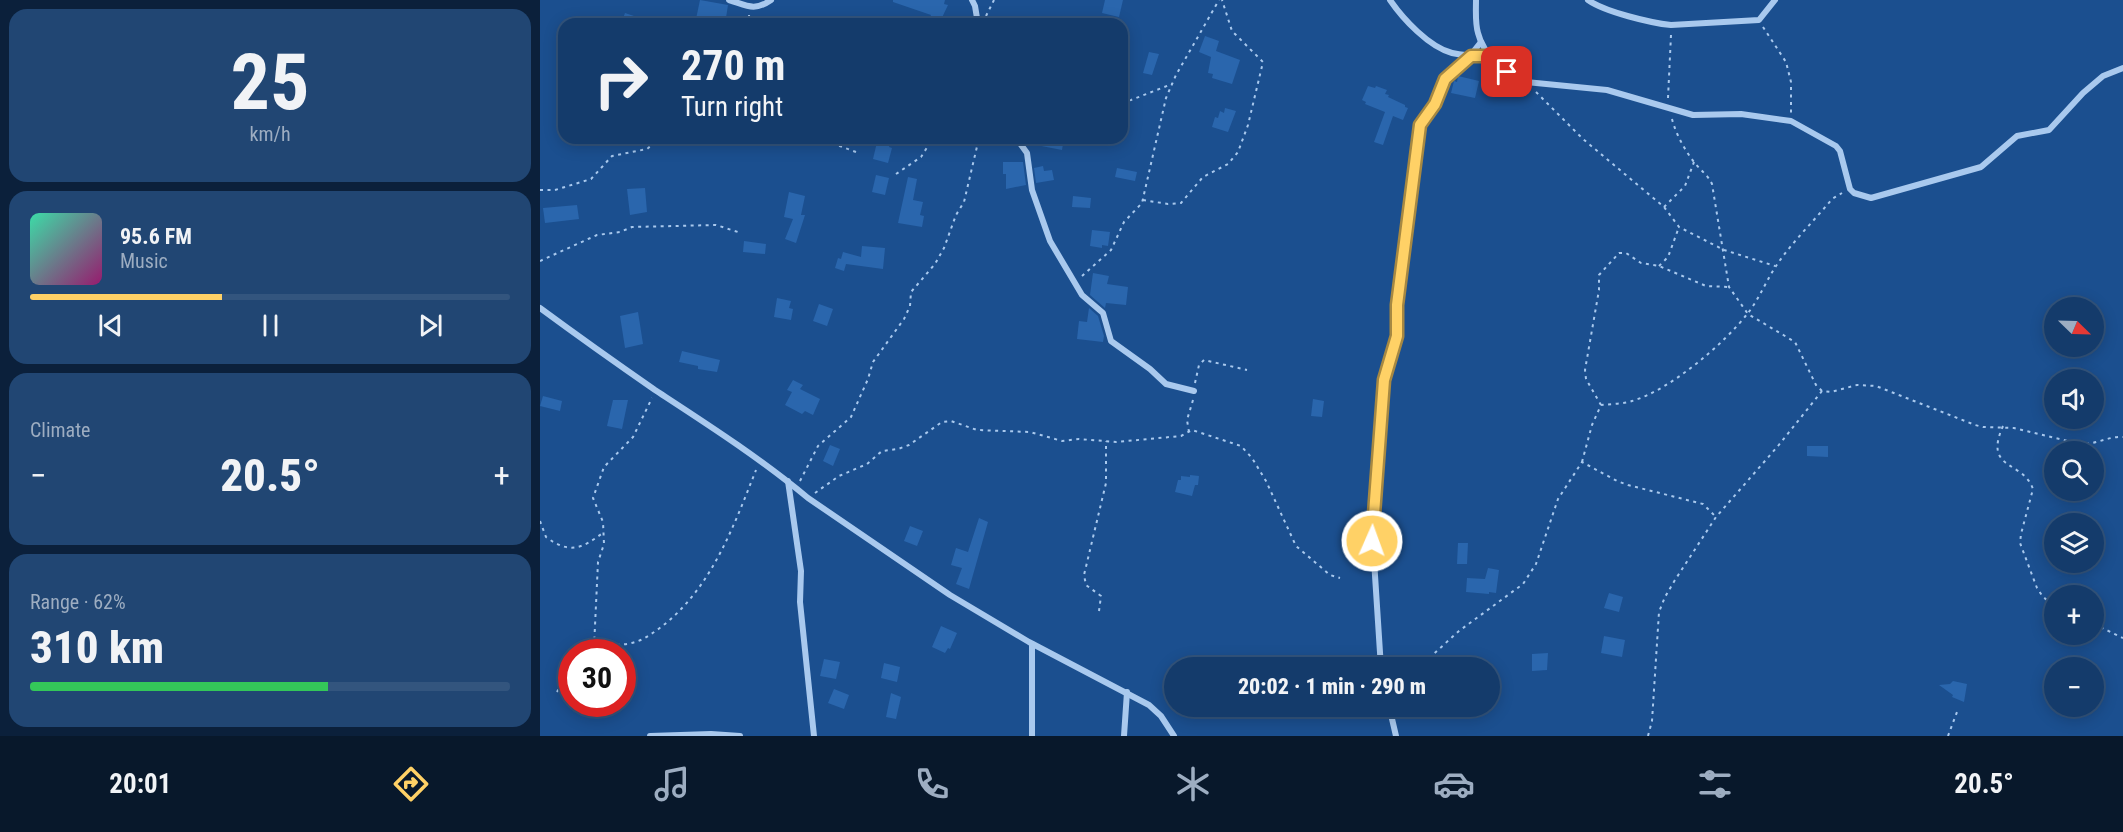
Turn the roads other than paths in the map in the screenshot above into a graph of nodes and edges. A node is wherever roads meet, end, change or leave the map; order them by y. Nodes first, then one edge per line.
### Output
1 (729, 0) edge
2 (771, 0) edge
3 (972, 0) edge
4 (1390, 0) edge
5 (1476, 0) edge
6 (1588, 0) edge
7 (1775, 0) edge
8 (978, 18) edge
9 (1481, 42) junction
10 (1471, 56) junction
11 (1490, 56) junction
12 (2123, 68) edge
13 (1020, 144) edge
14 (540, 308) edge
15 (1194, 391) road end
16 (788, 481) junction
17 (1032, 644) junction
18 (1380, 657) edge
19 (1127, 692) junction
20 (1392, 717) edge
21 (650, 736) edge
22 (740, 736) edge
23 (814, 736) edge
24 (1032, 736) edge
25 (1124, 736) edge
26 (1174, 736) edge
27 (1396, 736) edge

1 - 2 street
3 - 8 street
4 - 10 street
5 - 9 street
6 - 7 street
9 - 10 street
9 - 11 street
10 - 11 street
10 - 18 street
11 - 12 street
13 - 15 street
14 - 16 street
16 - 17 street
16 - 23 street
17 - 19 street
17 - 24 street
19 - 25 street
19 - 26 street
20 - 27 street
21 - 22 street

